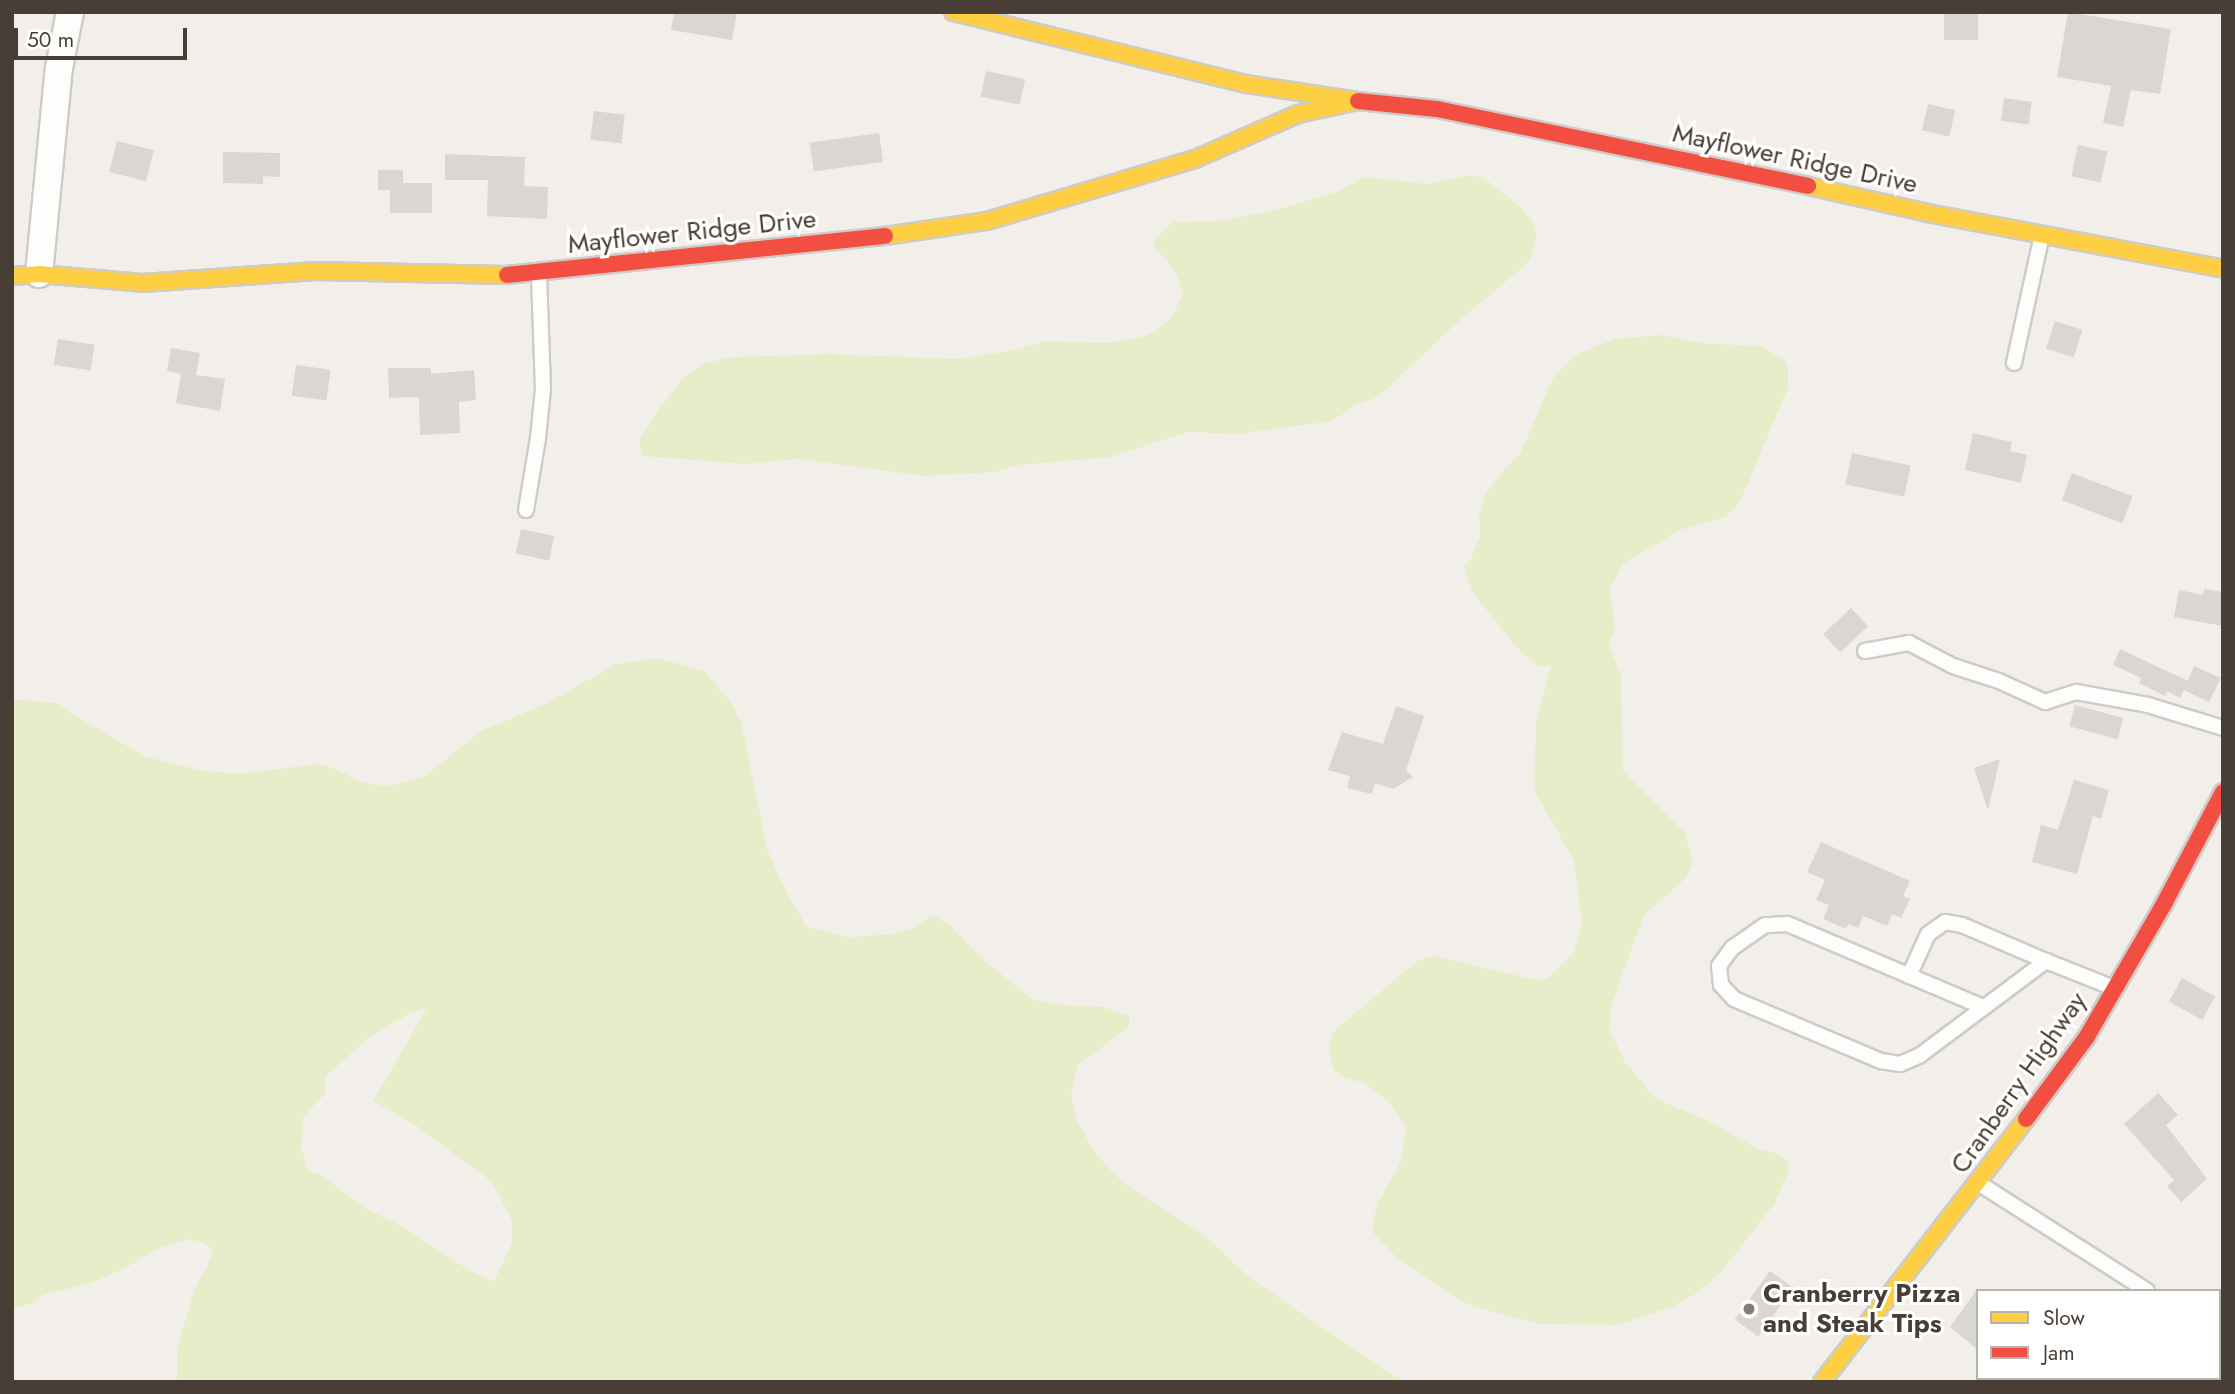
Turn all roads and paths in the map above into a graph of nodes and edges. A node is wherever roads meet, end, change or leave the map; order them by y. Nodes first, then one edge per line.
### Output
1 (70, 12) edge
2 (953, 12) edge
3 (1357, 101) junction
4 (2042, 233) junction
5 (2223, 269) edge
6 (539, 272) junction
7 (39, 274) junction
8 (12, 276) edge
9 (2014, 363) dead end
10 (526, 510) dead end
11 (1865, 651) dead end
12 (2223, 729) edge
13 (2223, 792) edge
14 (2046, 961) junction
15 (1909, 976) junction
16 (2115, 988) junction
17 (1983, 1007) junction
18 (1979, 1184) junction
19 (2144, 1289) edge
20 (1822, 1382) edge

1 - 7 street
2 - 3 street, Mayflower Ridge Drive
3 - 4 street, Mayflower Ridge Drive
3 - 6 street, Mayflower Ridge Drive
4 - 5 street, Mayflower Ridge Drive
4 - 9 lane
6 - 7 street, Mayflower Ridge Drive
6 - 10 lane
7 - 8 street, Mayflower Ridge Drive
11 - 12 lane
13 - 16 street, Cranberry Highway
14 - 15 lane
14 - 16 lane
14 - 17 lane
15 - 17 lane
15 - 17 lane
16 - 18 street, Cranberry Highway
18 - 19 lane
18 - 20 street, Cranberry Highway

